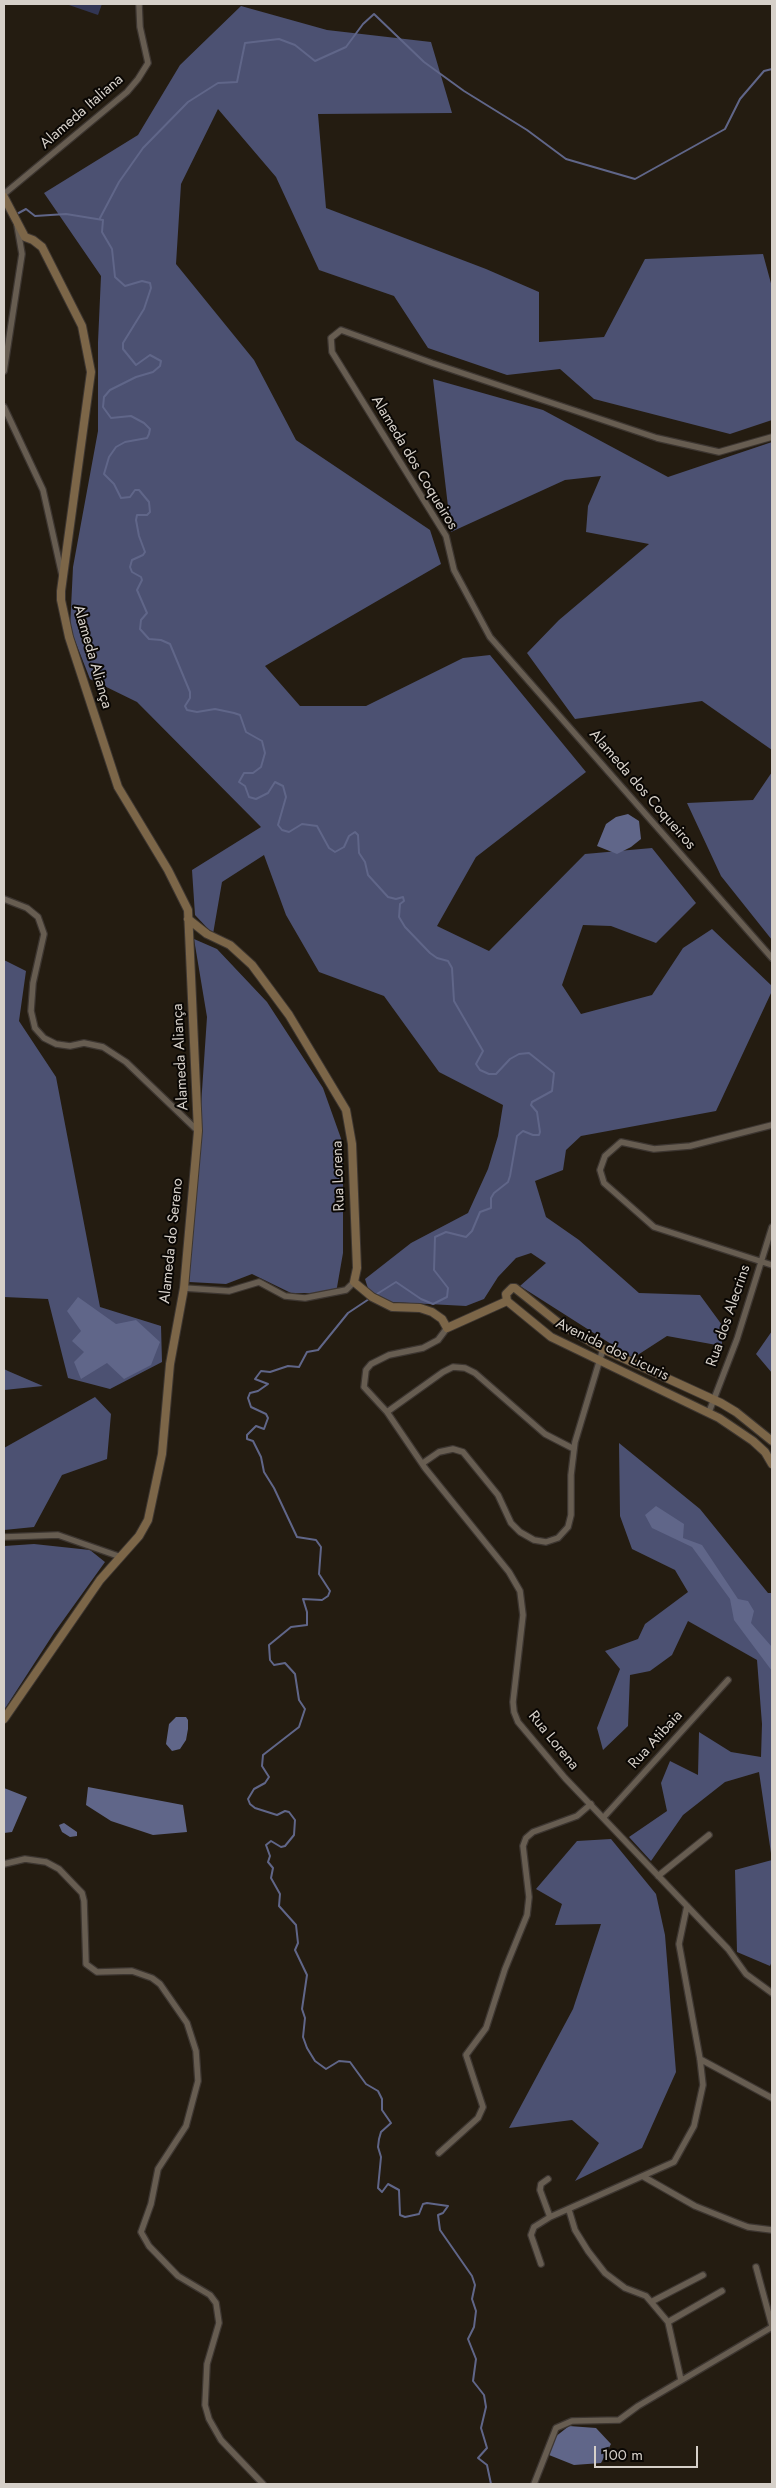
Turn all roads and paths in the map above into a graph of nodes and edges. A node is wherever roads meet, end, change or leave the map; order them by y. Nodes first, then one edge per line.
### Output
1 (139, 4) edge
2 (5, 197) edge
3 (16, 218) junction
4 (4, 371) edge
5 (4, 407) edge
6 (772, 437) edge
7 (63, 577) junction
8 (4, 899) edge
9 (188, 919) junction
10 (772, 958) edge
11 (772, 1125) edge
12 (198, 1131) junction
13 (772, 1227) edge
14 (761, 1262) junction
15 (772, 1265) edge
16 (354, 1282) junction
17 (184, 1288) junction
18 (508, 1302) junction
19 (447, 1328) junction
20 (603, 1350) junction
21 (598, 1361) junction
22 (714, 1400) junction
23 (387, 1412) junction
24 (708, 1412) junction
25 (772, 1441) edge
26 (574, 1449) junction
27 (772, 1461) edge
28 (423, 1463) junction
29 (4, 1537) edge
30 (121, 1557) junction
31 (728, 1680) dead end
32 (4, 1719) edge
33 (590, 1804) junction
34 (603, 1818) junction
35 (709, 1835) dead end
36 (4, 1864) edge
37 (658, 1876) junction
38 (687, 1906) junction
39 (772, 1994) edge
40 (700, 2059) junction
41 (772, 2098) edge
42 (439, 2153) dead end
43 (644, 2177) junction
44 (548, 2179) dead end
45 (569, 2210) junction
46 (550, 2217) junction
47 (772, 2230) edge
48 (541, 2264) dead end
49 (756, 2267) dead end
50 (704, 2275) dead end
51 (722, 2290) dead end
52 (651, 2302) junction
53 (668, 2322) junction
54 (772, 2326) edge
55 (681, 2380) junction
56 (263, 2484) edge
57 (534, 2484) edge

1 - 2 street, Alameda Italiana
2 - 3 street, Alameda Aliança
3 - 4 street
3 - 7 street, Alameda Aliança
5 - 7 street
6 - 10 street, Alameda dos Coqueiros
7 - 9 street, Alameda Aliança
8 - 12 street
9 - 12 street, Alameda Aliança
9 - 16 street, Rua Lorena
11 - 14 street
12 - 17 street, Alameda do Sereno
13 - 14 street, Rua dos Alecrins
14 - 15 street
14 - 22 street, Rua dos Alecrins
16 - 17 street
16 - 19 street
17 - 30 street, Alameda do Sereno
18 - 19 street
18 - 20 street, Avenida dos Licuris
18 - 21 street, Avenida dos Licuris
19 - 23 street, Rua Lorena
20 - 21 street
20 - 22 street, Avenida dos Licuris
21 - 24 street, Avenida dos Licuris
21 - 26 street
22 - 24 street, Rua dos Alecrins
22 - 25 street, Avenida dos Licuris
23 - 26 street
23 - 28 street, Rua Lorena
24 - 27 street, Avenida dos Licuris
26 - 28 street
28 - 33 street, Rua Lorena
29 - 30 street
30 - 32 street, Alameda do Sereno
31 - 34 street, Rua Atibaia
33 - 34 street, Rua Lorena
33 - 42 street
34 - 37 street, Rua Lorena
35 - 37 street
36 - 56 street
37 - 38 street, Rua Lorena
38 - 39 street, Rua Lorena
38 - 40 street
40 - 41 street
40 - 43 street
43 - 45 street
43 - 47 street
44 - 46 street
45 - 46 street
45 - 52 street
46 - 48 street
49 - 54 street
50 - 52 street
51 - 53 street
52 - 53 street
53 - 55 street
54 - 55 street
55 - 57 street

